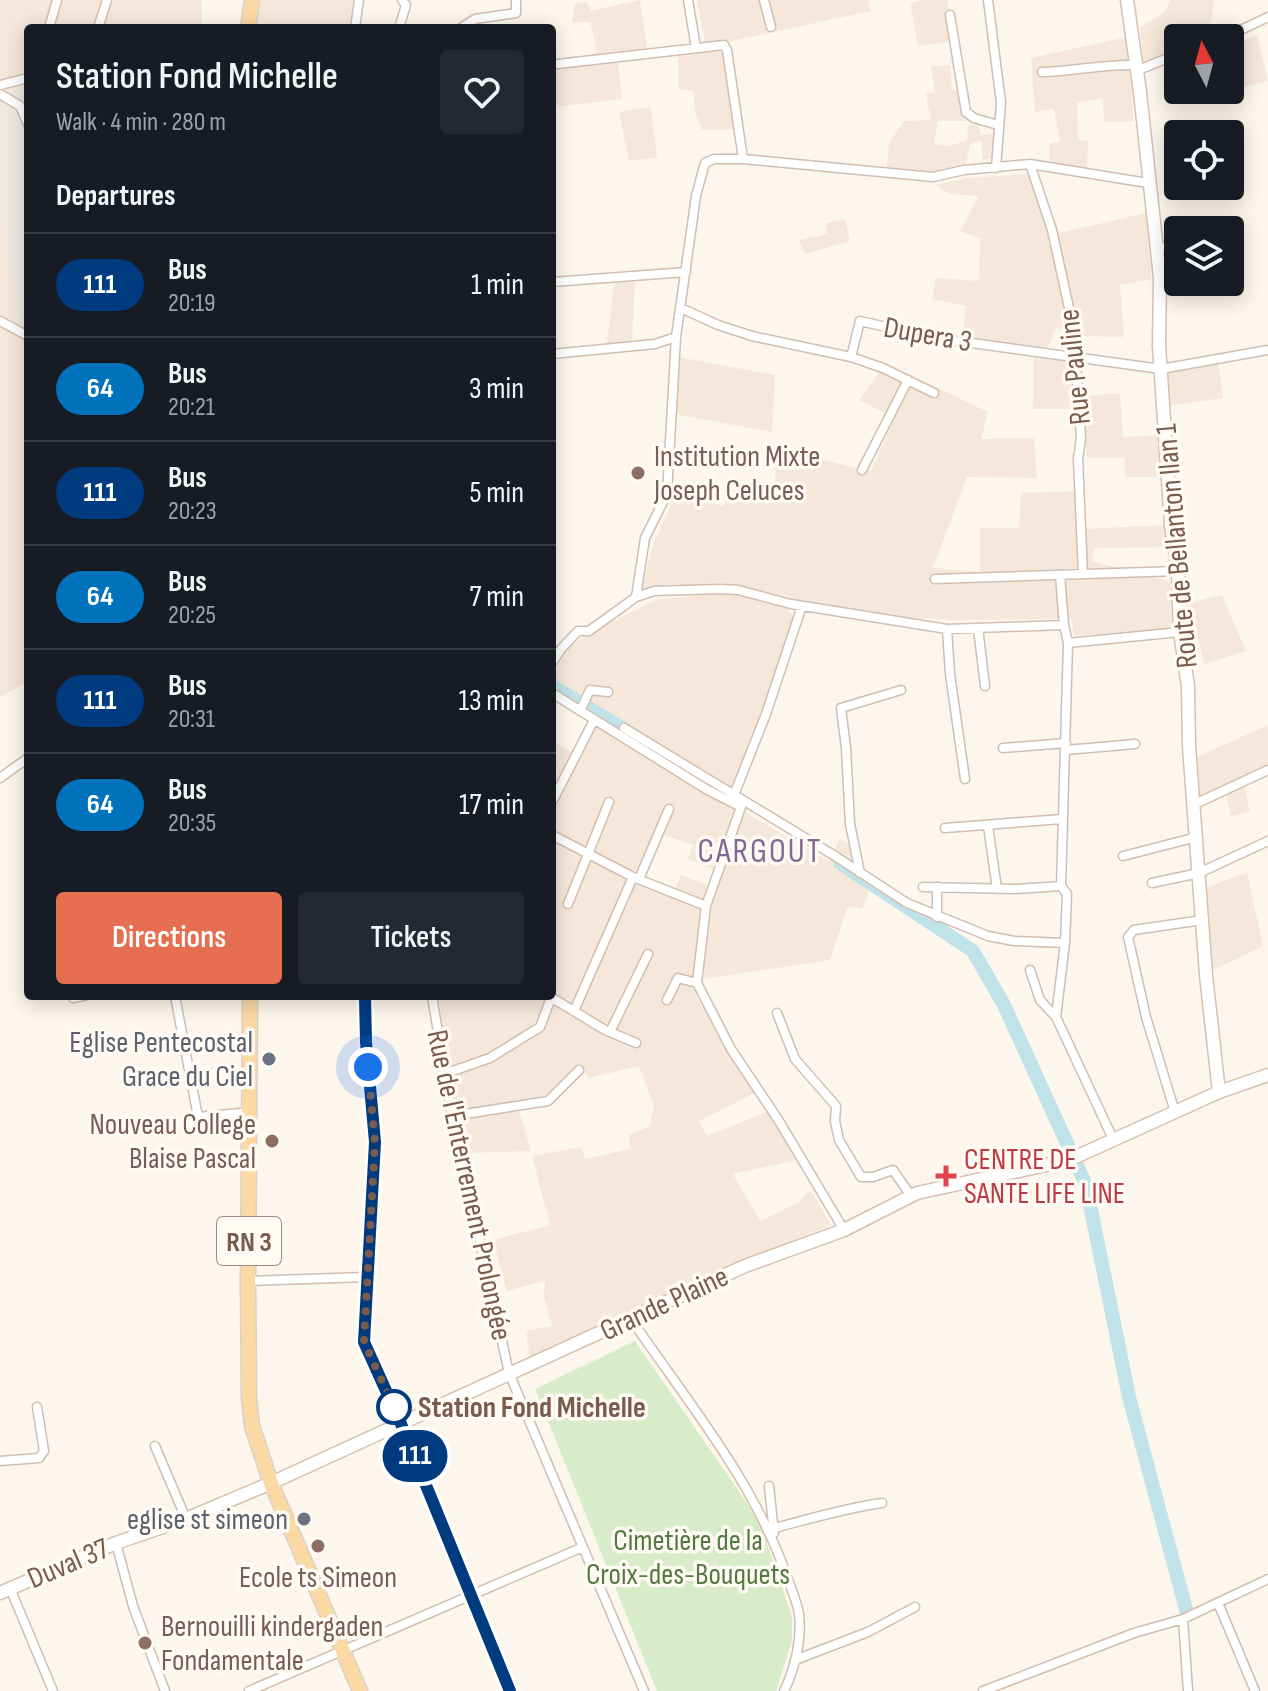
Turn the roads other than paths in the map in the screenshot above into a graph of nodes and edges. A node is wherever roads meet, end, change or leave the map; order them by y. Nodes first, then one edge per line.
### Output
1 (57, 0) edge
2 (107, 0) edge
3 (252, 0) edge
4 (359, 0) edge
5 (402, 0) edge
6 (516, 0) edge
7 (688, 0) edge
8 (764, 0) edge
9 (988, 0) edge
10 (1127, 0) edge
11 (950, 15) dead end
12 (1268, 17) edge
13 (50, 24) edge
14 (99, 24) edge
15 (249, 24) edge
16 (356, 24) edge
17 (400, 24) edge
18 (467, 24) edge
19 (771, 27) dead end
20 (1244, 28) edge
21 (696, 48) junction
22 (1164, 59) edge
23 (558, 64) dead end
24 (1135, 68) junction
25 (1042, 72) dead end
26 (24, 79) edge
27 (0, 85) edge
28 (0, 94) edge
29 (24, 115) edge
30 (998, 125) junction
31 (743, 159) junction
32 (1030, 164) junction
33 (996, 168) junction
34 (1148, 183) junction
35 (1164, 247) edge
36 (1156, 249) junction
37 (686, 272) junction
38 (556, 282) edge
39 (681, 308) junction
40 (0, 321) edge
41 (24, 332) edge
42 (676, 337) junction
43 (1268, 350) edge
44 (556, 354) edge
45 (851, 357) junction
46 (1076, 359) junction
47 (1161, 369) junction
48 (908, 380) junction
49 (934, 393) dead end
50 (862, 470) dead end
51 (1178, 571) junction
52 (1083, 574) junction
53 (1060, 575) junction
54 (935, 579) dead end
55 (636, 597) junction
56 (802, 606) junction
57 (1064, 625) junction
58 (978, 628) junction
59 (947, 629) junction
60 (1180, 632) junction
61 (1068, 643) junction
62 (556, 657) edge
63 (985, 686) dead end
64 (901, 690) dead end
65 (608, 692) dead end
66 (556, 695) edge
67 (581, 708) junction
68 (594, 720) junction
69 (624, 728) dead end
70 (1135, 744) dead end
71 (1066, 747) junction
72 (1003, 748) dead end
73 (24, 761) edge
74 (1268, 770) edge
75 (0, 778) edge
76 (965, 779) dead end
77 (709, 786) junction
78 (556, 794) edge
79 (732, 799) junction
80 (609, 802) dead end
81 (1195, 804) junction
82 (669, 809) dead end
83 (1062, 819) junction
84 (988, 826) junction
85 (945, 828) dead end
86 (556, 837) edge
87 (1197, 837) junction
88 (1268, 841) edge
89 (589, 853) junction
90 (1123, 856) dead end
91 (860, 873) junction
92 (1199, 873) junction
93 (636, 878) junction
94 (1152, 883) dead end
95 (1061, 886) junction
96 (923, 887) dead end
97 (937, 887) junction
98 (997, 889) junction
99 (568, 904) dead end
100 (706, 906) junction
101 (937, 917) junction
102 (1202, 920) junction
103 (1065, 943) junction
104 (648, 954) dead end
105 (1030, 970) dead end
106 (697, 983) junction
107 (176, 1000) edge
108 (250, 1000) edge
109 (365, 1000) edge
110 (433, 1000) edge
111 (549, 1000) edge
112 (555, 1000) edge
113 (667, 1000) dead end
114 (574, 1011) junction
115 (777, 1013) dead end
116 (1056, 1017) junction
117 (610, 1032) junction
118 (636, 1043) dead end
119 (579, 1070) dead end
120 (444, 1074) junction
121 (1268, 1075) edge
122 (1219, 1092) junction
123 (250, 1112) junction
124 (1175, 1112) junction
125 (452, 1116) junction
126 (1113, 1139) junction
127 (911, 1196) junction
128 (844, 1230) junction
129 (366, 1277) junction
130 (248, 1281) junction
131 (631, 1319) junction
132 (509, 1373) junction
133 (37, 1407) dead end
134 (401, 1424) junction
135 (155, 1446) dead end
136 (0, 1461) edge
137 (271, 1483) junction
138 (769, 1486) dead end
139 (882, 1503) dead end
140 (186, 1519) junction
141 (774, 1528) junction
142 (116, 1543) junction
143 (776, 1546) junction
144 (583, 1547) junction
145 (1268, 1579) edge
146 (5, 1590) edge
147 (472, 1596) junction
148 (1218, 1603) junction
149 (915, 1607) dead end
150 (1183, 1619) junction
151 (344, 1651) junction
152 (795, 1660) junction
153 (53, 1691) edge
154 (165, 1691) edge
155 (249, 1691) edge
156 (360, 1691) edge
157 (510, 1691) edge
158 (644, 1691) edge
159 (784, 1691) edge
160 (983, 1691) edge
161 (1188, 1691) edge
162 (1255, 1691) edge

1 - 13 street
2 - 14 street
3 - 15 main road
4 - 16 street
5 - 17 street
6 - 18 street
7 - 21 street
8 - 19 street
9 - 30 street
10 - 24 street, Route de Bellanton Ilan 1
11 - 30 street
12 - 20 street
21 - 23 street
21 - 31 street
22 - 24 street
24 - 25 street
24 - 34 street, Route de Bellanton Ilan 1
26 - 27 street
28 - 29 street
30 - 33 street
31 - 33 street
31 - 37 street
32 - 33 street
32 - 34 street
32 - 46 street, Rue Pauline
34 - 36 street, Route de Bellanton Ilan 1
35 - 36 street
36 - 47 street, Route de Bellanton Ilan 1
37 - 38 street
37 - 39 street
39 - 42 street
39 - 45 street, Dupera 3
40 - 41 street
42 - 44 street
42 - 55 street
43 - 47 street, Dupera 3
45 - 46 street, Dupera 3
45 - 48 street
46 - 47 street, Dupera 3
46 - 52 street, Rue Pauline
47 - 51 street, Route de Bellanton Ilan 1
48 - 49 street
48 - 50 street
51 - 52 street
51 - 60 street, Route de Bellanton Ilan 1
52 - 53 street
53 - 54 street
53 - 57 street
55 - 56 street
55 - 62 street
56 - 59 street
56 - 79 street
57 - 58 street
57 - 61 street
58 - 59 street
58 - 63 street
59 - 76 street
60 - 61 street
60 - 81 street, Route de Bellanton Ilan 1
61 - 71 street
64 - 91 street
65 - 67 street
66 - 67 street
67 - 68 street
68 - 77 street
68 - 78 street
69 - 77 street
70 - 71 street
71 - 72 street
71 - 83 street
73 - 75 street
74 - 81 street
77 - 79 street
79 - 91 street
79 - 100 street
80 - 89 street
81 - 87 street, Route de Bellanton Ilan 1
82 - 93 street
83 - 84 street
83 - 95 street
84 - 85 street
84 - 98 street
86 - 89 street
87 - 90 street
87 - 92 street, Route de Bellanton Ilan 1
88 - 92 street
89 - 93 street
89 - 99 street
91 - 101 street
92 - 94 street
92 - 102 street, Route de Bellanton Ilan 1
93 - 100 street
93 - 114 street
95 - 98 street
95 - 103 street
96 - 97 street
97 - 98 street
97 - 101 street
100 - 106 street
101 - 103 street
102 - 122 street, Route de Bellanton Ilan 1
102 - 124 street
103 - 116 street
104 - 117 street
105 - 116 street
106 - 113 street
106 - 128 street
107 - 123 street
108 - 123 main road, RN 3
109 - 129 street
110 - 120 street, Rue de l'Enterrement Prolongée
111 - 120 street
112 - 114 street
114 - 117 street
115 - 127 street
116 - 126 street
117 - 118 street
119 - 125 street
120 - 125 street, Rue de l'Enterrement Prolongée
121 - 122 street, Grande Plaine
122 - 124 street, Grande Plaine
123 - 130 main road, RN 3
124 - 126 street, Grande Plaine
125 - 132 street, Rue de l'Enterrement Prolongée
126 - 127 street, Grande Plaine
127 - 128 street, Grande Plaine
128 - 131 street, Grande Plaine
129 - 130 street
129 - 134 street
130 - 137 main road, RN 3
131 - 132 street, Grande Plaine
131 - 143 street
132 - 134 street, Grande Plaine
132 - 144 street, Rue de l'Enterrement Prolongée
133 - 136 street
134 - 137 street, Grande Plaine
134 - 147 street
135 - 140 street
137 - 140 street, Duval 37
137 - 151 main road, RN 3
138 - 141 street
139 - 141 street
140 - 142 street, Duval 37
141 - 143 street
142 - 146 street, Duval 37
142 - 154 street
143 - 152 street
144 - 147 street
144 - 158 street, Rue de l'Enterrement Prolongée
145 - 148 street
146 - 153 street
147 - 151 street
147 - 157 street
148 - 150 street
148 - 162 street
149 - 152 street
150 - 160 street
150 - 161 street
151 - 155 street
151 - 156 main road, RN 3
152 - 159 street

